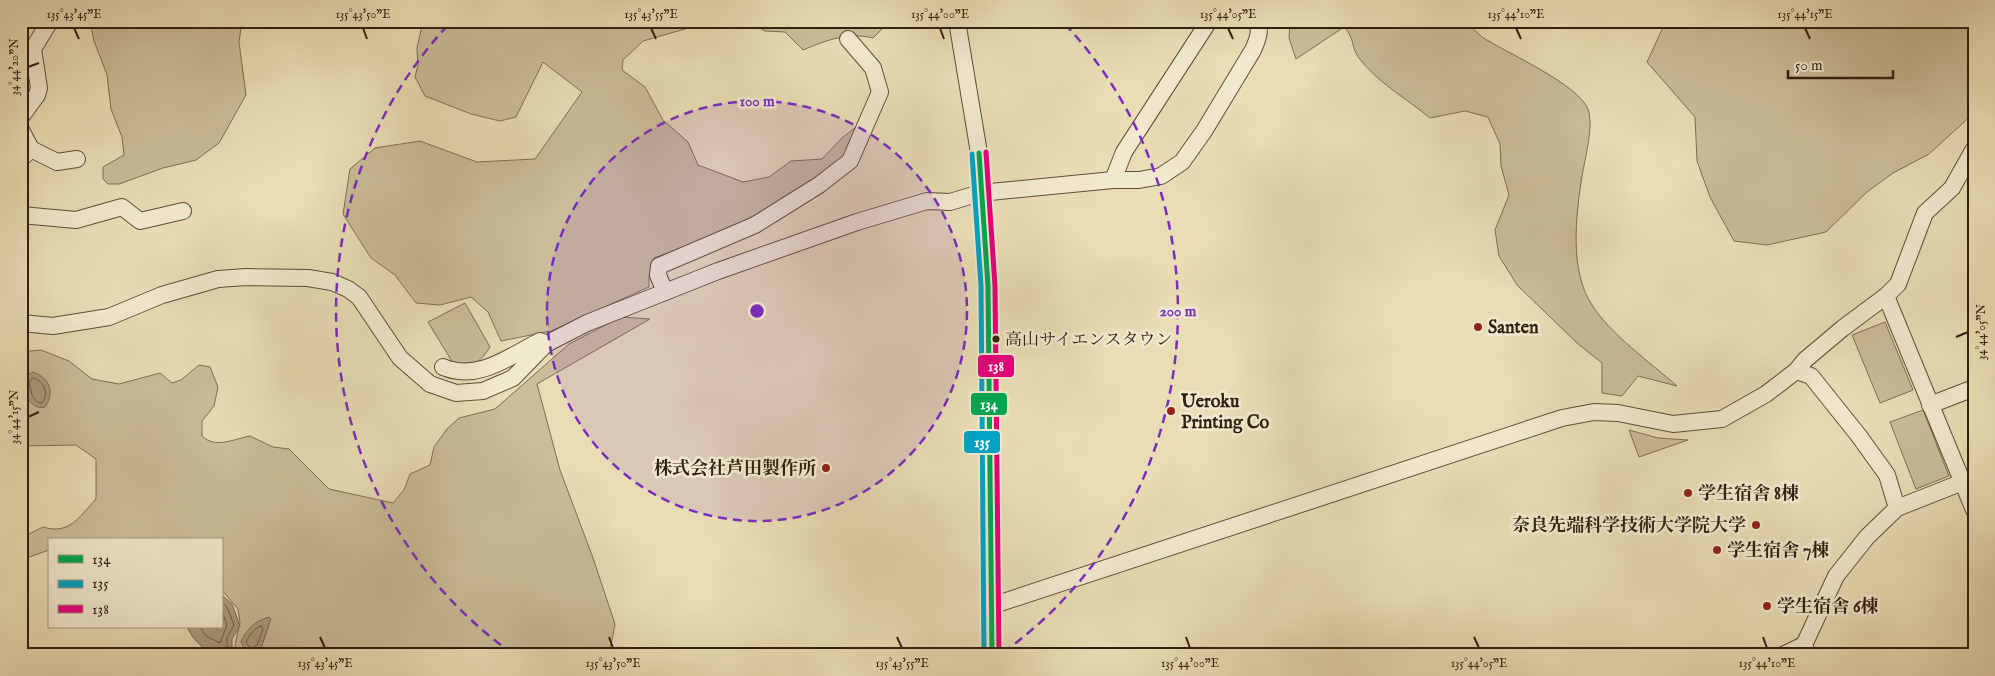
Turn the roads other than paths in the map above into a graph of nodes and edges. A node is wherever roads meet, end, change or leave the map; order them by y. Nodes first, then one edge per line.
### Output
1 (50, 21) edge
2 (957, 21) edge
3 (1209, 21) edge
4 (1256, 21) edge
5 (848, 40) dead end
6 (21, 117) edge
7 (21, 130) edge
8 (1974, 149) edge
9 (26, 154) edge
10 (78, 160) dead end
11 (1113, 180) junction
12 (980, 193) junction
13 (183, 211) dead end
14 (21, 215) edge
15 (665, 292) junction
16 (1886, 296) junction
17 (21, 322) edge
18 (546, 344) junction
19 (443, 367) dead end
20 (1796, 371) junction
21 (1974, 388) edge
22 (1930, 405) junction
23 (1963, 482) junction
24 (1897, 508) junction
25 (1974, 510) edge
26 (991, 606) junction
27 (1806, 650) edge
28 (992, 655) edge
29 (1783, 655) edge

1 - 6 street
2 - 12 street
3 - 11 street
4 - 11 street
5 - 15 street
7 - 9 street
8 - 16 street
9 - 10 street
11 - 12 street
12 - 15 street
12 - 26 street
13 - 14 street
15 - 18 street
16 - 20 street
16 - 22 street
17 - 18 street
18 - 19 street
20 - 24 street
20 - 26 street
21 - 22 street
22 - 23 street
23 - 24 street
23 - 25 street
24 - 27 street
26 - 28 street
27 - 29 street

